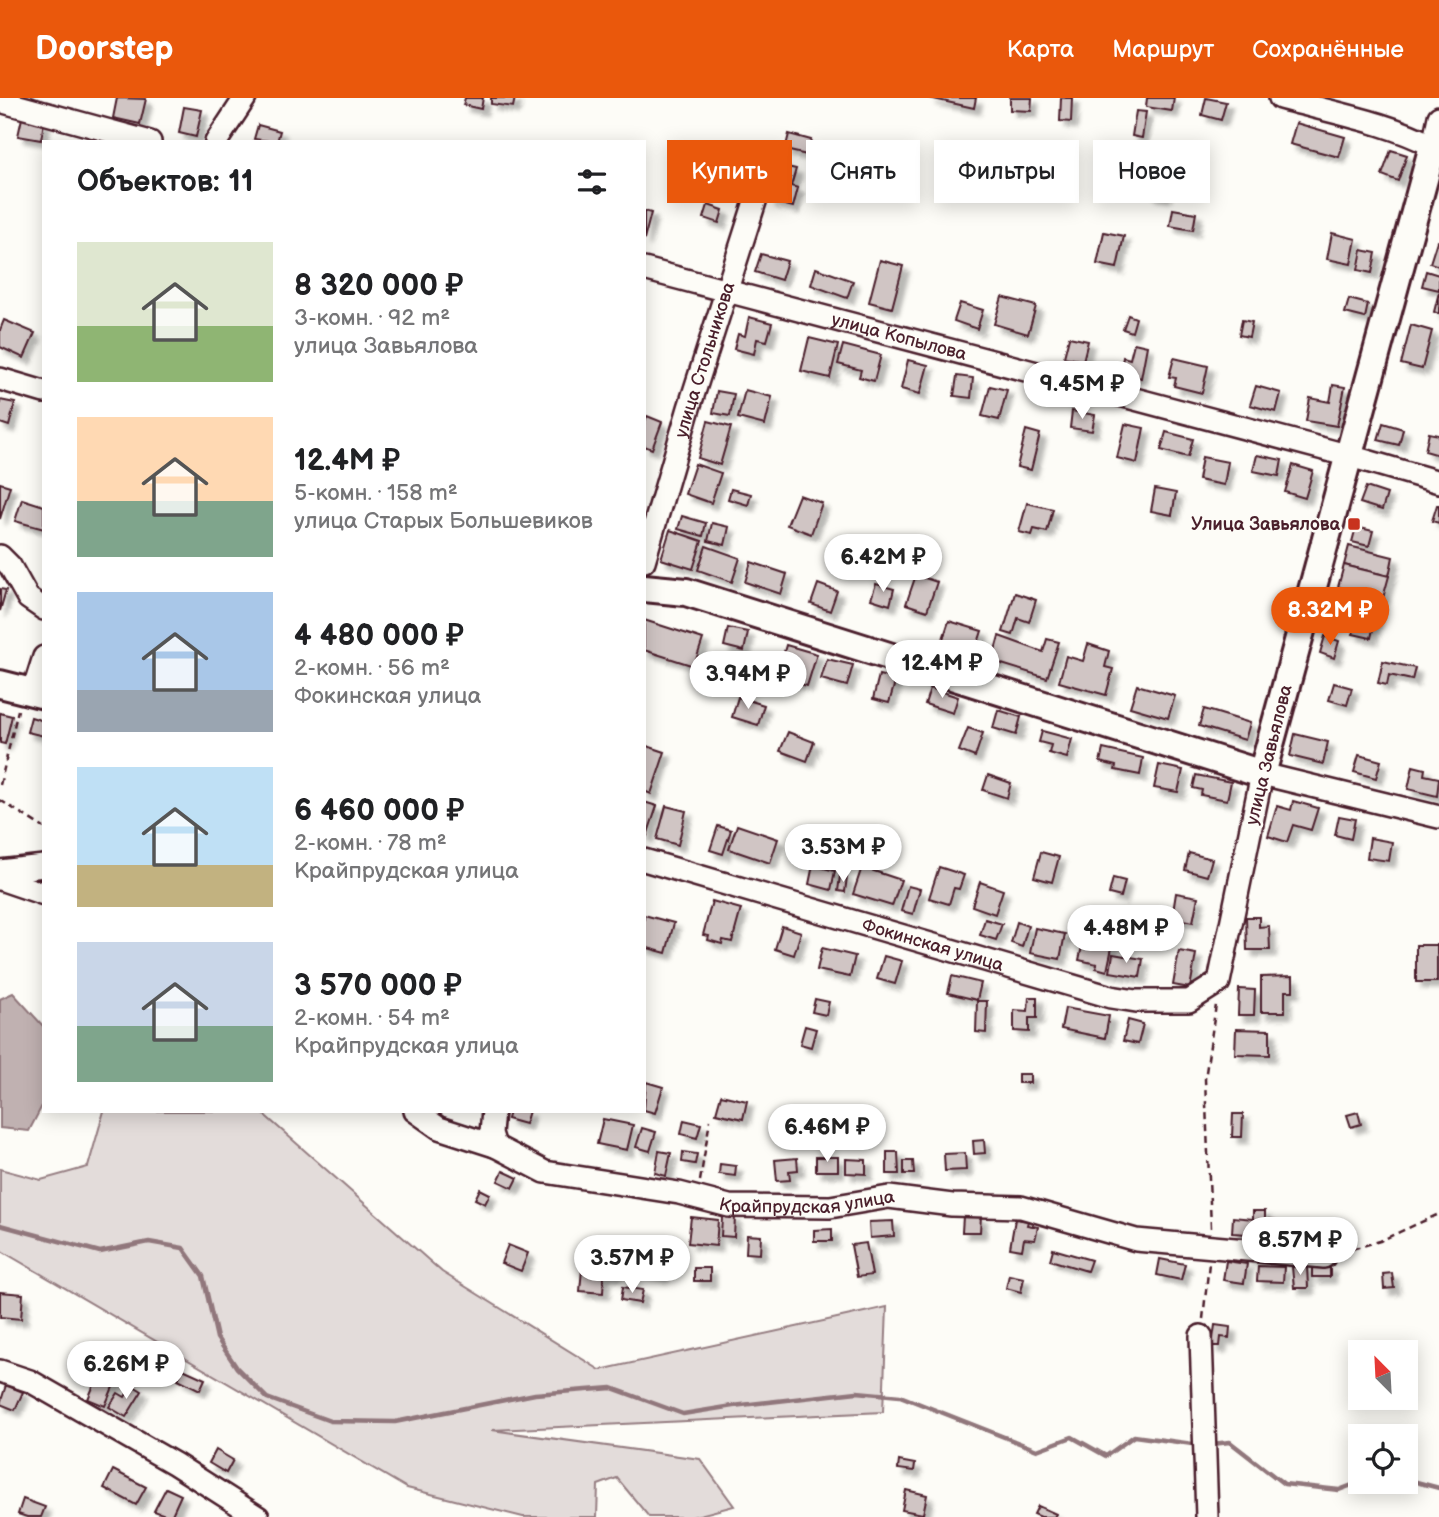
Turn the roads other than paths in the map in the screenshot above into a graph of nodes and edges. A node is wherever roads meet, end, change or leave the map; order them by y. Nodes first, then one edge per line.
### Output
1 (245, 98) edge
2 (1280, 98) edge
3 (0, 101) edge
4 (1439, 117) edge
5 (143, 140) edge
6 (217, 140) edge
7 (1436, 147) edge
8 (755, 203) edge
9 (646, 269) edge
10 (727, 291) junction
11 (0, 379) edge
12 (42, 391) edge
13 (1350, 456) junction
14 (1439, 482) edge
15 (646, 554) edge
16 (0, 556) edge
17 (646, 588) edge
18 (42, 608) edge
19 (42, 664) edge
20 (0, 684) edge
21 (32, 698) edge
22 (1262, 774) junction
23 (1439, 817) edge
24 (646, 861) edge
25 (42, 866) edge
26 (0, 871) edge
27 (0, 878) edge
28 (42, 893) edge
29 (1219, 982) joint
30 (418, 1113) edge
31 (493, 1113) edge
32 (495, 1146) junction
33 (1324, 1257) road end
34 (1201, 1336) road end
35 (0, 1371) edge
36 (258, 1517) edge
37 (1207, 1517) edge

1 - 6 street
2 - 7 street
3 - 5 street
4 - 7 street, улица Завьялова
7 - 13 main road, улица Завьялова
8 - 10 street, улица Стольникова
9 - 10 street, улица Копылова
10 - 13 street, улица Копылова
10 - 15 street, улица Стольникова
11 - 12 street
13 - 14 street, улица Копылова
13 - 22 main road, улица Завьялова
16 - 18 street
17 - 22 main road
19 - 21 street
20 - 21 main road
22 - 23 street
22 - 29 street, улица Завьялова
24 - 29 street, Фокинская улица
25 - 26 street
27 - 28 street
30 - 32 street, Крайпрудская улица
31 - 32 street
32 - 33 street, Крайпрудская улица
34 - 37 street
35 - 36 street

